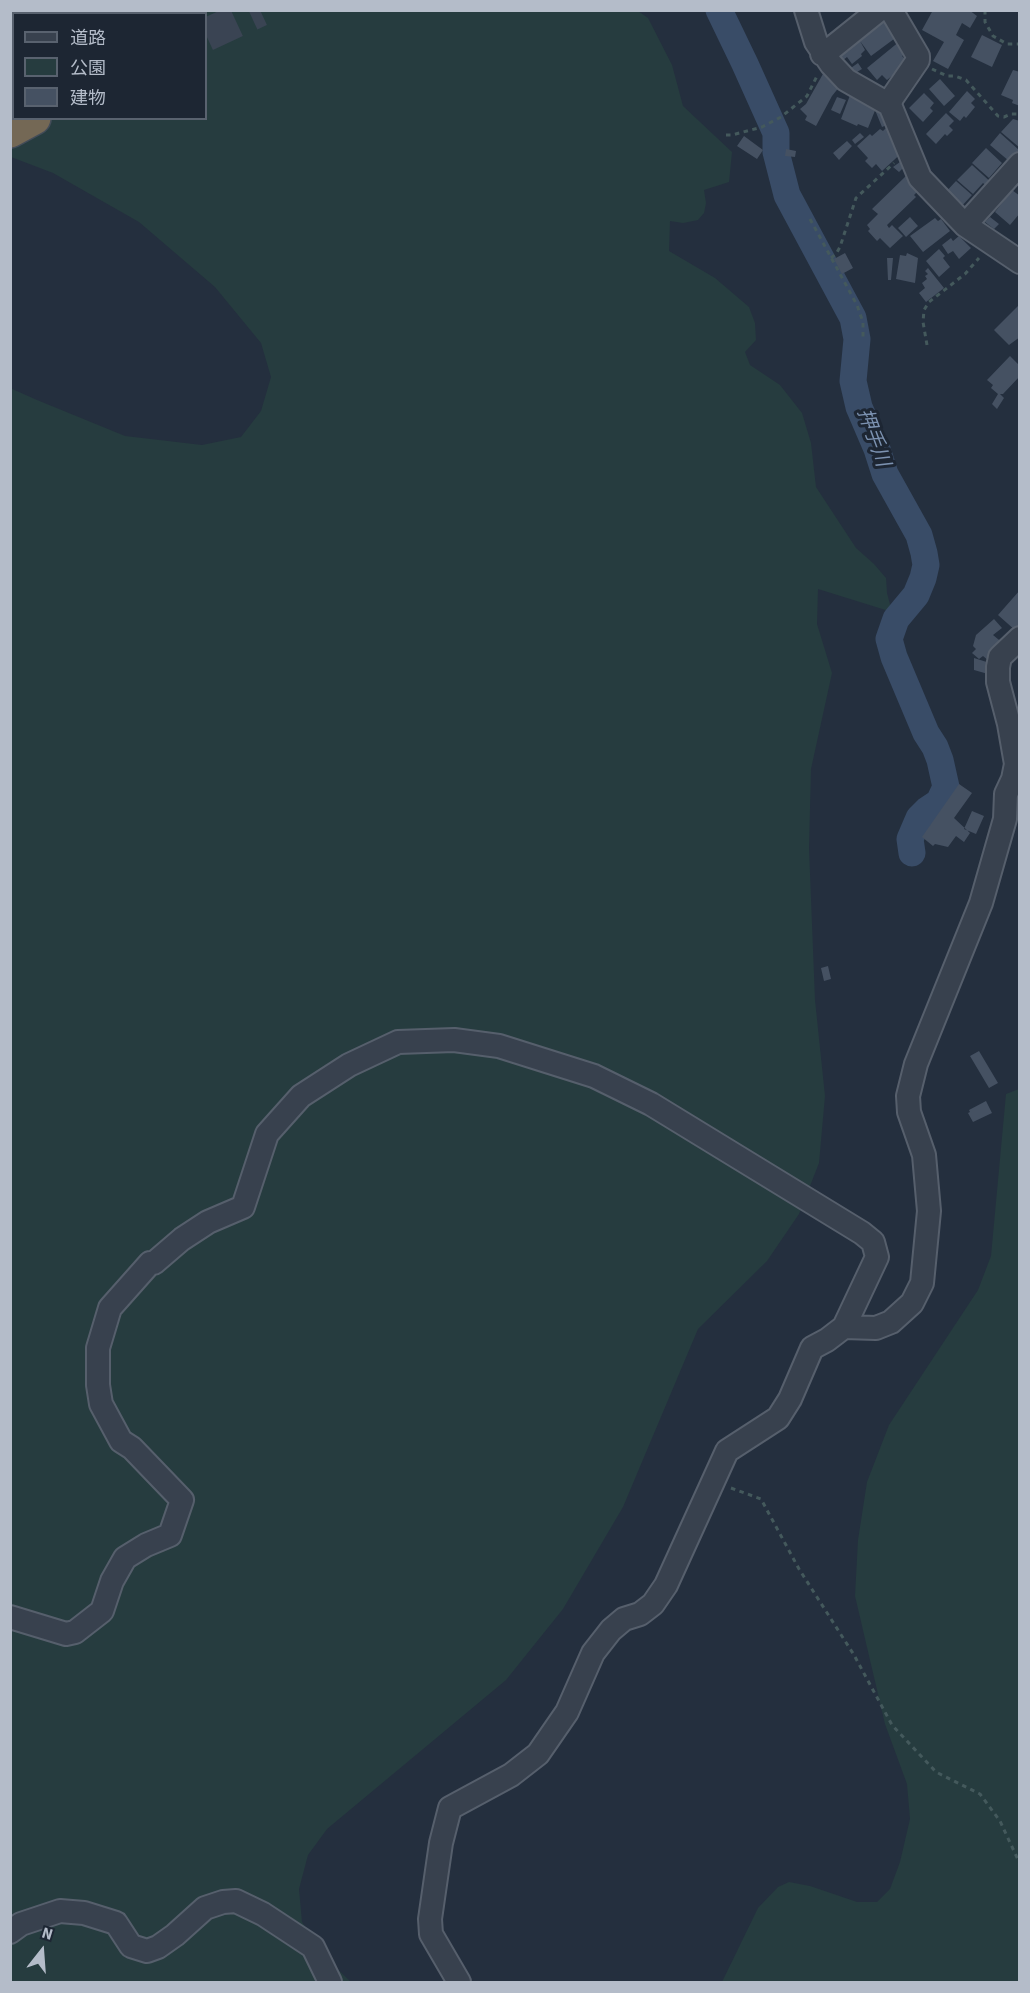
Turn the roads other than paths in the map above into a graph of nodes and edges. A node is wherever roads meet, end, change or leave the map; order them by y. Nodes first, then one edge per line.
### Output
1 (806, 10) edge
2 (879, 10) edge
3 (891, 10) edge
4 (825, 56) junction
5 (890, 105) junction
6 (29, 120) edge
7 (10, 131) edge
8 (1020, 164) edge
9 (965, 225) junction
10 (1020, 262) edge
11 (1020, 638) edge
12 (844, 1327) junction
13 (10, 1617) edge
14 (10, 1932) edge
15 (330, 1983) edge
16 (459, 1983) edge

1 - 4 street
2 - 4 street
3 - 5 street
4 - 5 street
5 - 9 street
6 - 7 highway
8 - 9 street
9 - 10 street
11 - 12 street
12 - 13 street
12 - 16 street
14 - 15 street

